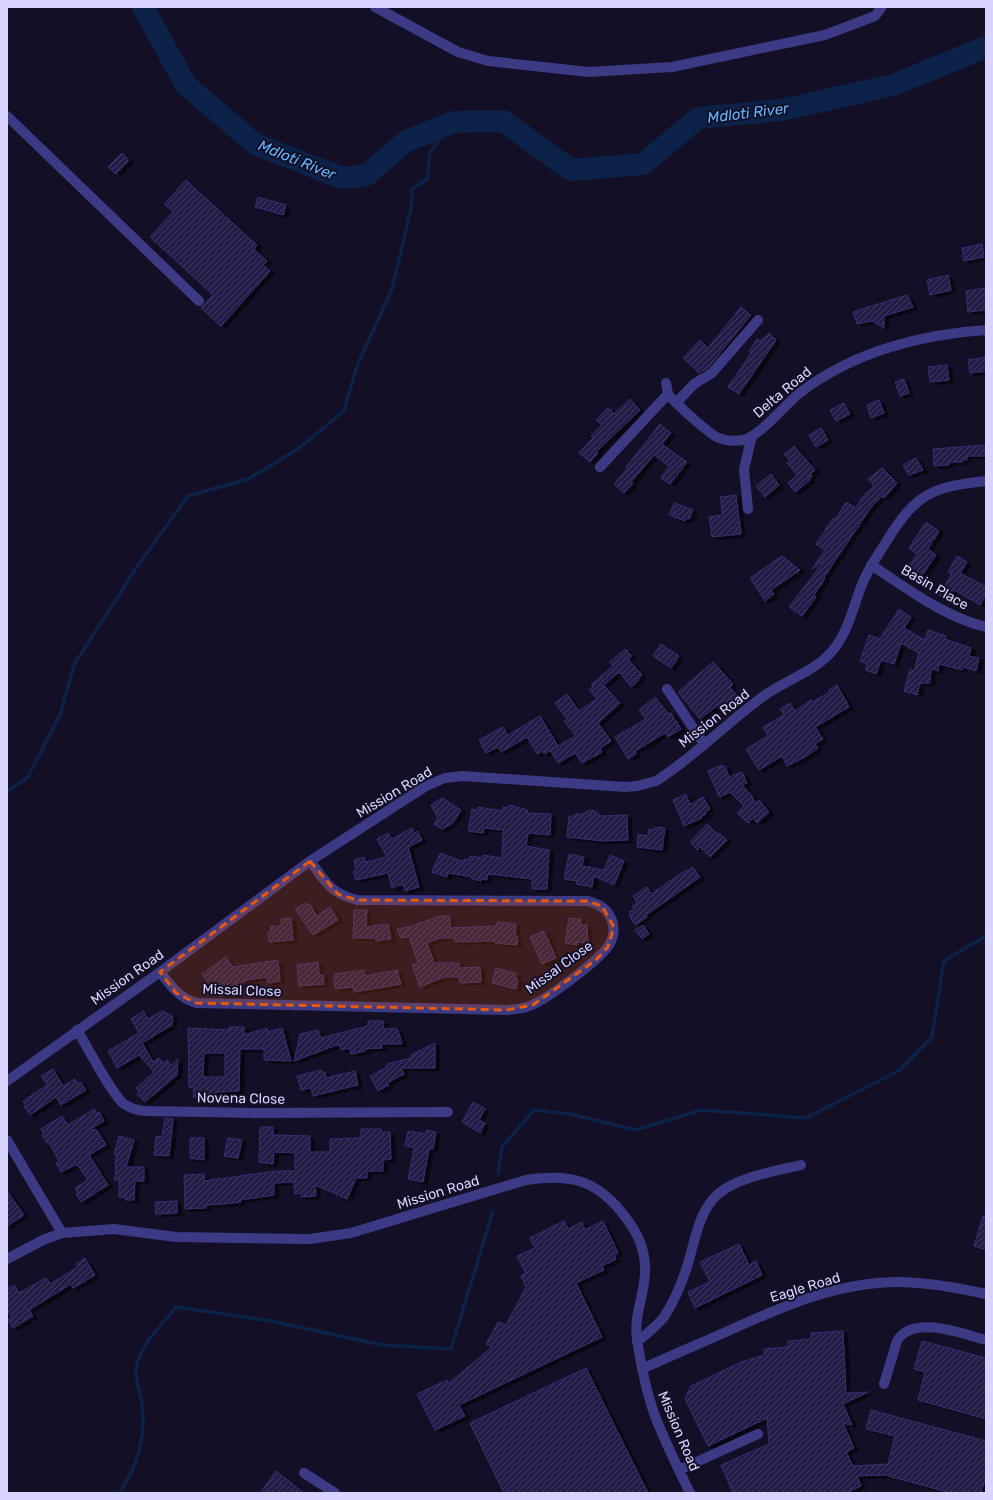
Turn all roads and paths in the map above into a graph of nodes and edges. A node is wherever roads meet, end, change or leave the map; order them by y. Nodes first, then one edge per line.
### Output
1 (375, 7) edge
2 (882, 7) edge
3 (7, 116) edge
4 (199, 301) dead end
5 (758, 320) dead end
6 (986, 330) edge
7 (666, 383) dead end
8 (668, 394) junction
9 (677, 402) junction
10 (752, 436) junction
11 (600, 467) dead end
12 (986, 481) edge
13 (748, 509) dead end
14 (871, 565) junction
15 (986, 627) edge
16 (667, 689) dead end
17 (704, 744) junction
18 (310, 861) junction
19 (160, 972) junction
20 (77, 1030) junction
21 (7, 1081) edge
22 (448, 1112) dead end
23 (7, 1140) edge
24 (801, 1165) dead end
25 (62, 1233) junction
26 (7, 1259) edge
27 (986, 1294) edge
28 (986, 1340) edge
29 (637, 1342) junction
30 (642, 1369) junction
31 (884, 1384) dead end
32 (758, 1434) dead end
33 (679, 1470) junction
34 (304, 1473) dead end
35 (335, 1493) edge
36 (690, 1493) edge

1 - 2 street
3 - 4 street
5 - 9 street
6 - 10 street, Delta Road
7 - 8 street
8 - 9 street, Delta Road
8 - 11 street
9 - 10 street, Delta Road
10 - 13 street
12 - 14 street, Mission Road
14 - 15 street, Basin Place
14 - 17 street, Mission Road
16 - 17 street
17 - 18 street, Mission Road
18 - 19 street, Mission Road
18 - 19 street, Missal Close
19 - 20 street, Mission Road
20 - 21 street, Mission Road
20 - 22 street, Novena Close
23 - 25 street
24 - 29 street
25 - 26 street, Mission Road
25 - 29 street, Mission Road
27 - 30 street, Eagle Road
28 - 31 street
29 - 30 street, Mission Road
30 - 33 street, Mission Road
32 - 33 street
33 - 36 street, Mission Road
34 - 35 street

